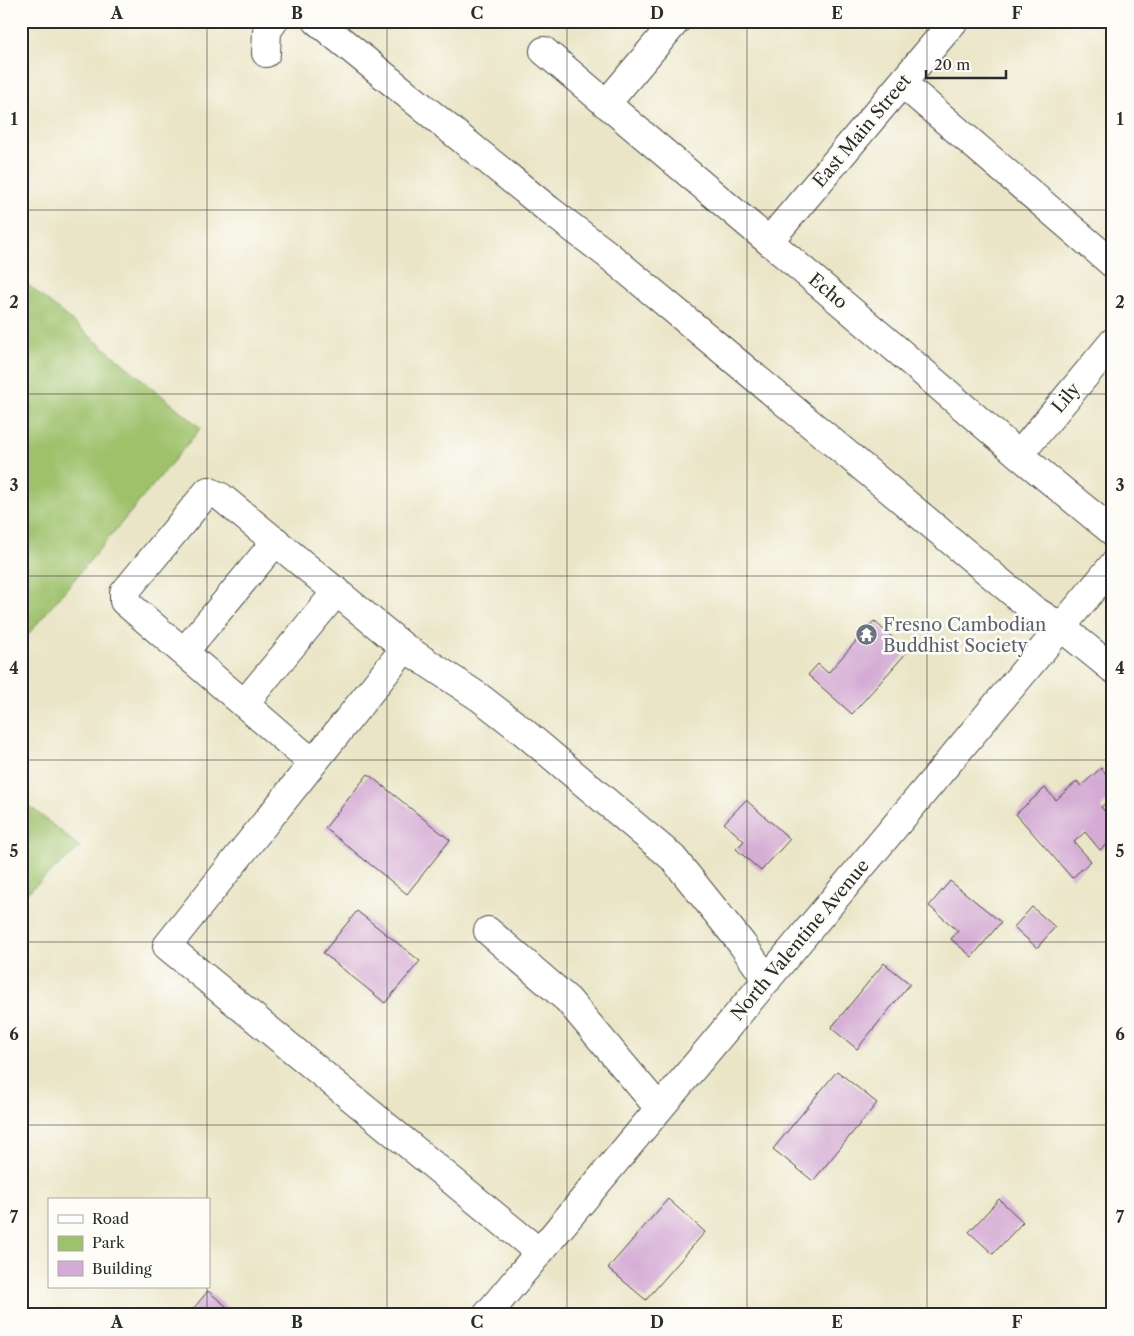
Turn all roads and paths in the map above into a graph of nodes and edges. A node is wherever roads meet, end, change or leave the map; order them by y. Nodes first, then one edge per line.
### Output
1 (274, 21) edge
2 (317, 21) edge
3 (676, 21) edge
4 (954, 21) edge
5 (544, 51) dead end
6 (266, 53) dead end
7 (902, 84) junction
8 (606, 104) junction
9 (769, 241) junction
10 (1113, 264) edge
11 (1113, 342) edge
12 (1019, 455) junction
13 (1113, 532) edge
14 (276, 541) junction
15 (1113, 565) edge
16 (337, 591) junction
17 (1061, 627) junction
18 (405, 648) junction
19 (184, 652) junction
20 (1113, 669) edge
21 (244, 704) junction
22 (313, 763) junction
23 (488, 931) dead end
24 (767, 980) junction
25 (659, 1108) junction
26 (539, 1252) junction
27 (486, 1315) edge

1 - 6 street
2 - 17 street
3 - 8 street
4 - 7 street, East Main Street
5 - 8 street, Echo
7 - 9 street, East Main Street
7 - 10 street
8 - 9 street, Echo
9 - 12 street, Echo
11 - 12 street, Lily
12 - 13 street, Echo
14 - 16 street
14 - 19 street
14 - 19 street
15 - 17 street, North Valentine Avenue
16 - 18 street
16 - 21 street
17 - 20 street
17 - 24 street, North Valentine Avenue
18 - 22 street
18 - 24 street
19 - 21 street
21 - 22 street
22 - 26 street
23 - 25 street
24 - 25 street, North Valentine Avenue
25 - 26 street, North Valentine Avenue
26 - 27 street, North Valentine Avenue

